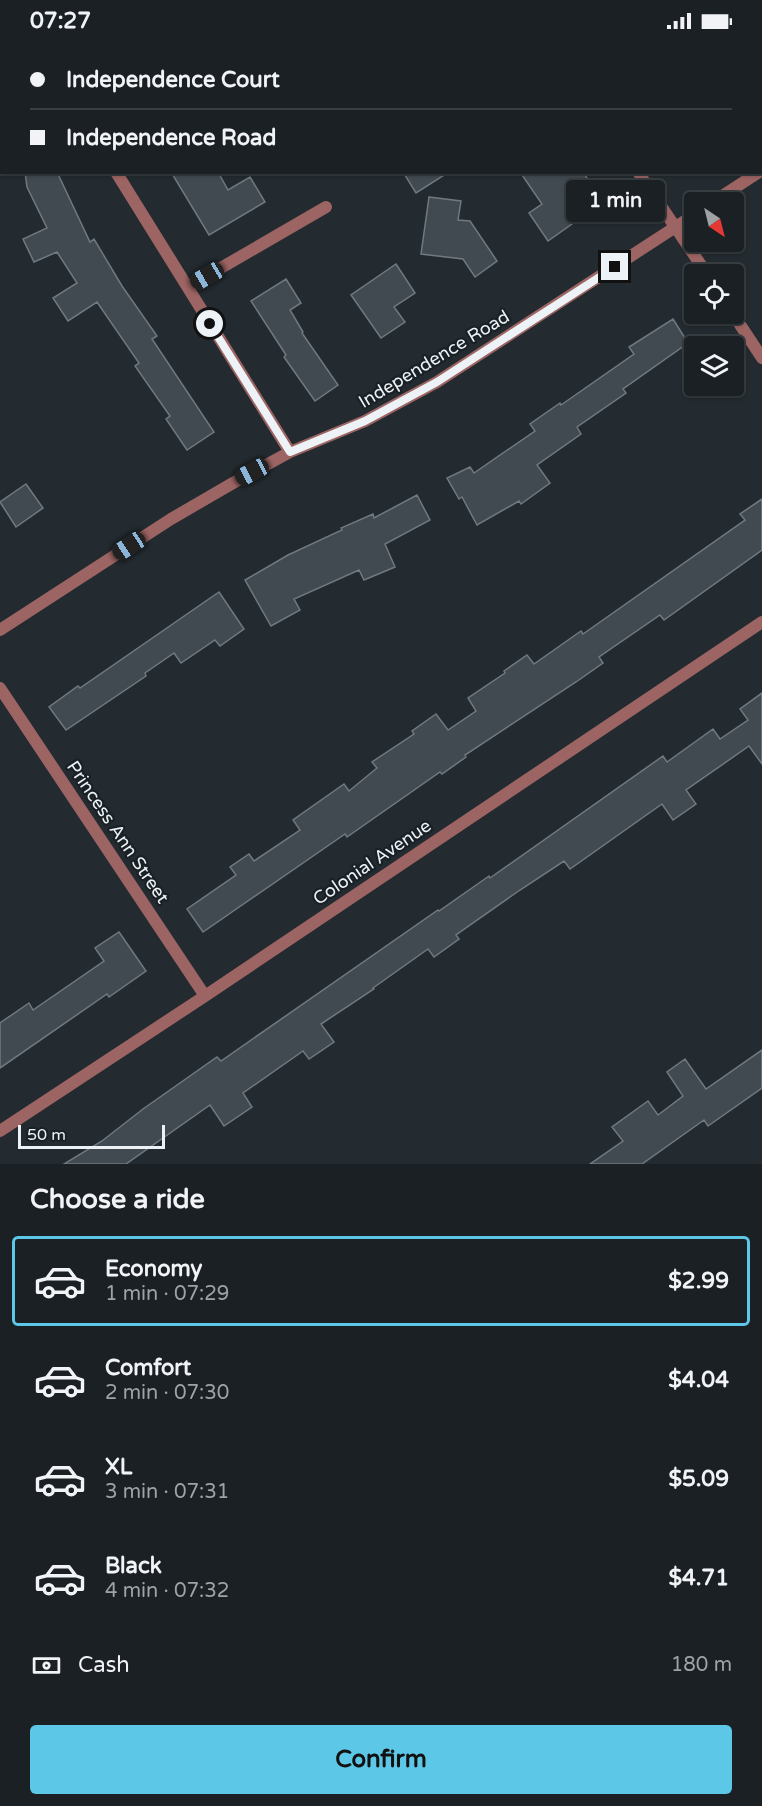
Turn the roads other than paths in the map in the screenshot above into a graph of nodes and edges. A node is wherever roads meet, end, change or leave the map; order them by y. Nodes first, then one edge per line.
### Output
1 (117, 174) edge
2 (639, 174) edge
3 (755, 174) edge
4 (728, 192) edge
5 (326, 207) dead end
6 (684, 222) edge
7 (676, 227) junction
8 (700, 264) edge
9 (188, 287) junction
10 (740, 324) edge
11 (762, 358) edge
12 (290, 452) junction
13 (762, 622) edge
14 (0, 630) edge
15 (0, 688) edge
16 (206, 996) junction
17 (0, 1131) edge

1 - 9 street
2 - 7 street
3 - 4 street
5 - 9 street
6 - 7 street, Independence Road
7 - 8 street
7 - 12 street, Independence Road
9 - 12 street
10 - 11 street
12 - 14 street, Independence Road
13 - 16 street, Colonial Avenue
15 - 16 street, Princess Ann Street
16 - 17 street, Colonial Avenue

